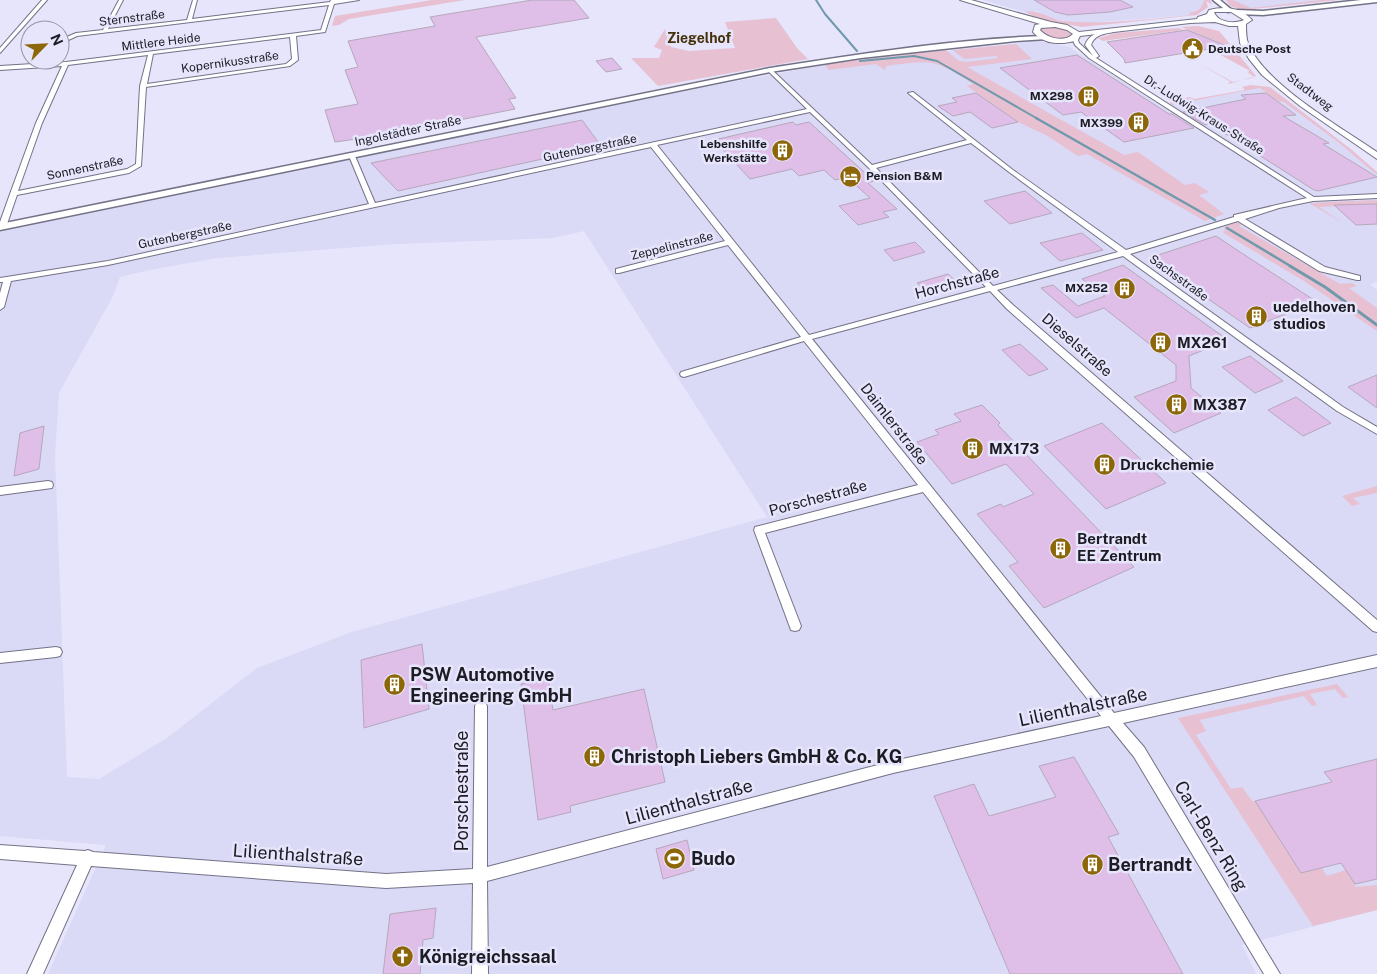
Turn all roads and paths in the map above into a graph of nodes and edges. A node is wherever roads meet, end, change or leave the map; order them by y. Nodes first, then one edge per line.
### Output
1 (45, 0) edge
2 (120, 0) edge
3 (195, 0) edge
4 (357, 0) edge
5 (963, 0) edge
6 (1215, 0) edge
7 (1376, 0) edge
8 (333, 2) edge
9 (1212, 12) junction
10 (1233, 12) junction
11 (1262, 13) junction
12 (1011, 14) junction
13 (1190, 20) junction
14 (1217, 20) junction
15 (1245, 20) junction
16 (189, 21) junction
17 (1174, 22) junction
18 (1049, 24) junction
19 (1230, 24) junction
20 (1070, 28) junction
21 (1123, 28) junction
22 (1037, 30) junction
23 (1103, 30) junction
24 (105, 31) junction
25 (292, 36) junction
26 (1076, 36) junction
27 (1238, 37) junction
28 (70, 38) edge
29 (1045, 38) junction
30 (1016, 39) junction
31 (1059, 41) junction
32 (1083, 50) junction
33 (0, 51) edge
34 (151, 54) junction
35 (70, 64) edge
36 (20, 67) edge
37 (0, 68) edge
38 (1110, 68) junction
39 (63, 70) edge
40 (770, 70) junction
41 (143, 86) junction
42 (911, 93) dead end
43 (811, 110) junction
44 (970, 141) junction
45 (653, 145) junction
46 (1376, 155) edge
47 (352, 156) junction
48 (871, 167) junction
49 (13, 194) junction
50 (1377, 196) edge
51 (1313, 200) junction
52 (373, 206) junction
53 (1237, 217) junction
54 (1, 227) edge
55 (731, 242) junction
56 (1125, 253) junction
57 (619, 271) dead end
58 (1358, 278) dead end
59 (4, 279) edge
60 (992, 289) junction
61 (0, 307) edge
62 (806, 338) junction
63 (684, 374) dead end
64 (1377, 431) edge
65 (48, 484) dead end
66 (925, 487) junction
67 (0, 491) edge
68 (795, 626) dead end
69 (1377, 628) edge
70 (56, 652) dead end
71 (0, 658) edge
72 (1377, 661) edge
73 (481, 706) dead end
74 (1114, 720) junction
75 (0, 852) edge
76 (88, 858) junction
77 (481, 876) junction
78 (35, 974) edge
79 (480, 974) edge
80 (1272, 974) edge

1 - 33 street
2 - 24 street
3 - 16 street
4 - 8 street, Sternstraße
5 - 12 main road
6 - 9 street
6 - 10 street
7 - 11 street
8 - 16 street, Sternstraße
8 - 25 street, Mittlere Heide
9 - 10 main road
9 - 13 main road
9 - 14 main road
10 - 11 street
10 - 15 main road
11 - 15 street
12 - 18 main road
12 - 22 main road
13 - 14 main road
13 - 17 main road
14 - 19 main road
15 - 19 main road
15 - 27 main road, Stadtweg
16 - 24 street, Sternstraße
17 - 21 main road
17 - 27 main road
18 - 20 main road
18 - 22 main road
19 - 27 main road, Stadtweg
20 - 23 main road
20 - 26 main road
21 - 23 main road
21 - 38 street
22 - 29 main road
22 - 30 street
23 - 26 main road
24 - 28 street, Sternstraße
25 - 34 street, Mittlere Heide
25 - 41 street, Kopernikusstraße
26 - 31 main road
26 - 32 street, Dr.-Ludwig-Kraus-Straße
27 - 46 main road, Stadtweg
29 - 30 street
29 - 31 main road
30 - 40 street, Ingolstädter Straße
31 - 32 street, Dr.-Ludwig-Kraus-Straße
32 - 38 street, Dr.-Ludwig-Kraus-Straße
34 - 35 street, Mittlere Heide
34 - 41 street, Sonnenstraße
36 - 37 street, Mittlere Heide
38 - 51 street, Dr.-Ludwig-Kraus-Straße
39 - 49 street
40 - 43 street, Dieselstraße
40 - 47 street, Ingolstädter Straße
41 - 49 street, Sonnenstraße
42 - 44 street, Sachsstraße
43 - 45 street, Gutenbergstraße
43 - 48 street, Dieselstraße
44 - 48 street
44 - 56 street, Sachsstraße
45 - 52 street, Gutenbergstraße
45 - 55 street, Daimlerstraße
47 - 52 street
47 - 54 street, Ingolstädter Straße
48 - 60 street, Dieselstraße
49 - 54 street
50 - 51 street, Horchstraße
51 - 53 street, Horchstraße
52 - 59 street, Gutenbergstraße
53 - 56 street, Horchstraße
53 - 58 street
55 - 57 street, Zeppelinstraße
55 - 62 street, Daimlerstraße
56 - 60 street, Horchstraße
56 - 64 street, Sachsstraße
59 - 61 street
60 - 62 street, Horchstraße
60 - 69 street, Dieselstraße
62 - 63 street, Horchstraße
62 - 66 street, Daimlerstraße
65 - 67 street
66 - 68 street, Porschestraße
66 - 74 street, Daimlerstraße
70 - 71 street
72 - 74 street, Lilienthalstraße
73 - 77 street, Porschestraße
74 - 77 street, Lilienthalstraße
74 - 80 street, Carl-Benz Ring
75 - 76 street, Lilienthalstraße
76 - 77 street, Lilienthalstraße
76 - 78 street
77 - 79 street, Porschestraße

